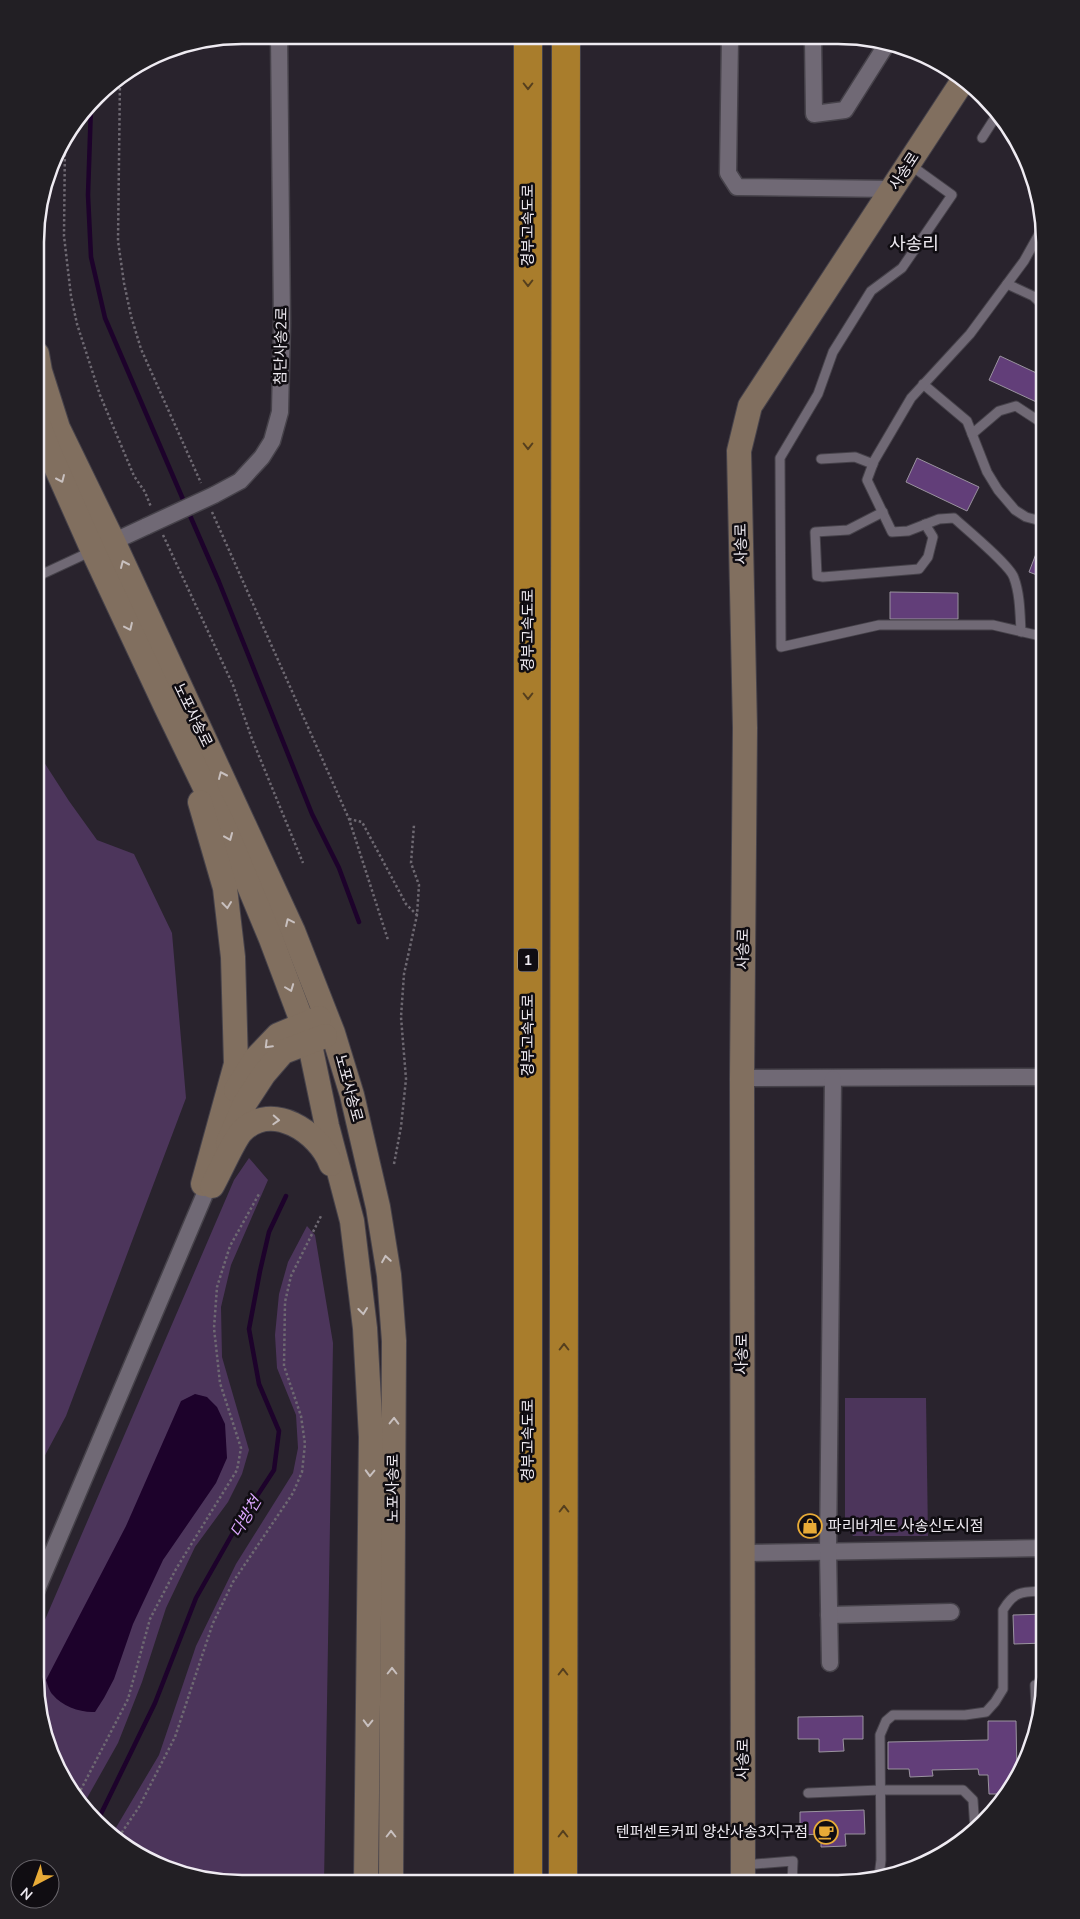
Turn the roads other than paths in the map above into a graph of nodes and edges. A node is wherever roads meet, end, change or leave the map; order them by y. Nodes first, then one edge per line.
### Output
1 (279, 44) edge
2 (528, 44) edge
3 (566, 44) edge
4 (730, 44) edge
5 (814, 44) edge
6 (883, 50) edge
7 (960, 86) edge
8 (995, 121) edge
9 (982, 138) dead end
10 (909, 164) junction
11 (893, 189) junction
12 (1036, 238) edge
13 (1007, 284) junction
14 (1036, 298) edge
15 (44, 384) edge
16 (923, 384) junction
17 (1036, 419) edge
18 (972, 434) junction
19 (44, 439) edge
20 (821, 459) dead end
21 (873, 464) junction
22 (883, 512) junction
23 (1036, 520) edge
24 (925, 524) junction
25 (103, 546) junction
26 (44, 572) edge
27 (1021, 632) junction
28 (1036, 635) edge
29 (182, 740) junction
30 (330, 1024) junction
31 (307, 1032) junction
32 (1036, 1076) edge
33 (742, 1078) junction
34 (833, 1079) junction
35 (206, 1189) junction
36 (348, 1207) junction
37 (1036, 1548) edge
38 (828, 1551) junction
39 (742, 1553) junction
40 (44, 1556) edge
41 (1036, 1592) edge
42 (951, 1612) dead end
43 (829, 1615) junction
44 (830, 1663) dead end
45 (880, 1790) junction
46 (808, 1793) dead end
47 (974, 1821) edge
48 (880, 1870) edge
49 (366, 1875) edge
50 (391, 1875) edge
51 (528, 1875) edge
52 (563, 1875) edge
53 (743, 1875) edge
54 (792, 1875) edge

1 - 25 street, 첨단사송2로, bridge
2 -> 51 highway, 경부고속도로 / 1
52 -> 3 highway
4 - 11 street
5 - 6 street
7 - 10 main road, 사송로
8 - 9 lane
10 - 11 main road, 사송로
10 - 27 lane
11 - 33 main road, 사송로
12 - 13 lane
13 - 14 lane
13 - 16 lane
15 - 25 main road, 노포사송로
16 - 18 lane
16 - 21 lane
17 - 18 lane
18 - 23 lane
19 -> 25 main road, 노포사송로
20 - 21 lane
21 - 22 lane
22 - 24 lane
22 - 24 lane
24 - 27 lane
25 - 26 lane
25 -> 29 main road, 노포사송로
30 -> 25 main road, 노포사송로
27 - 28 lane
29 -> 31 main road, 노포사송로
29 -> 35 main road
30 - 31 main road
50 -> 30 main road, 노포사송로
31 - 35 main road
31 - 36 main road, 노포사송로
32 - 34 street
33 - 34 street
33 - 39 main road, 사송로
34 - 38 street
35 -> 36 main road
35 - 40 street
36 -> 49 main road, 노포사송로
37 - 38 street
38 - 39 street
38 - 43 street
39 - 53 main road, 사송로
41 - 45 lane
42 - 43 street
43 - 44 street
45 - 46 lane
45 - 47 lane
45 - 48 lane
53 - 54 lane

